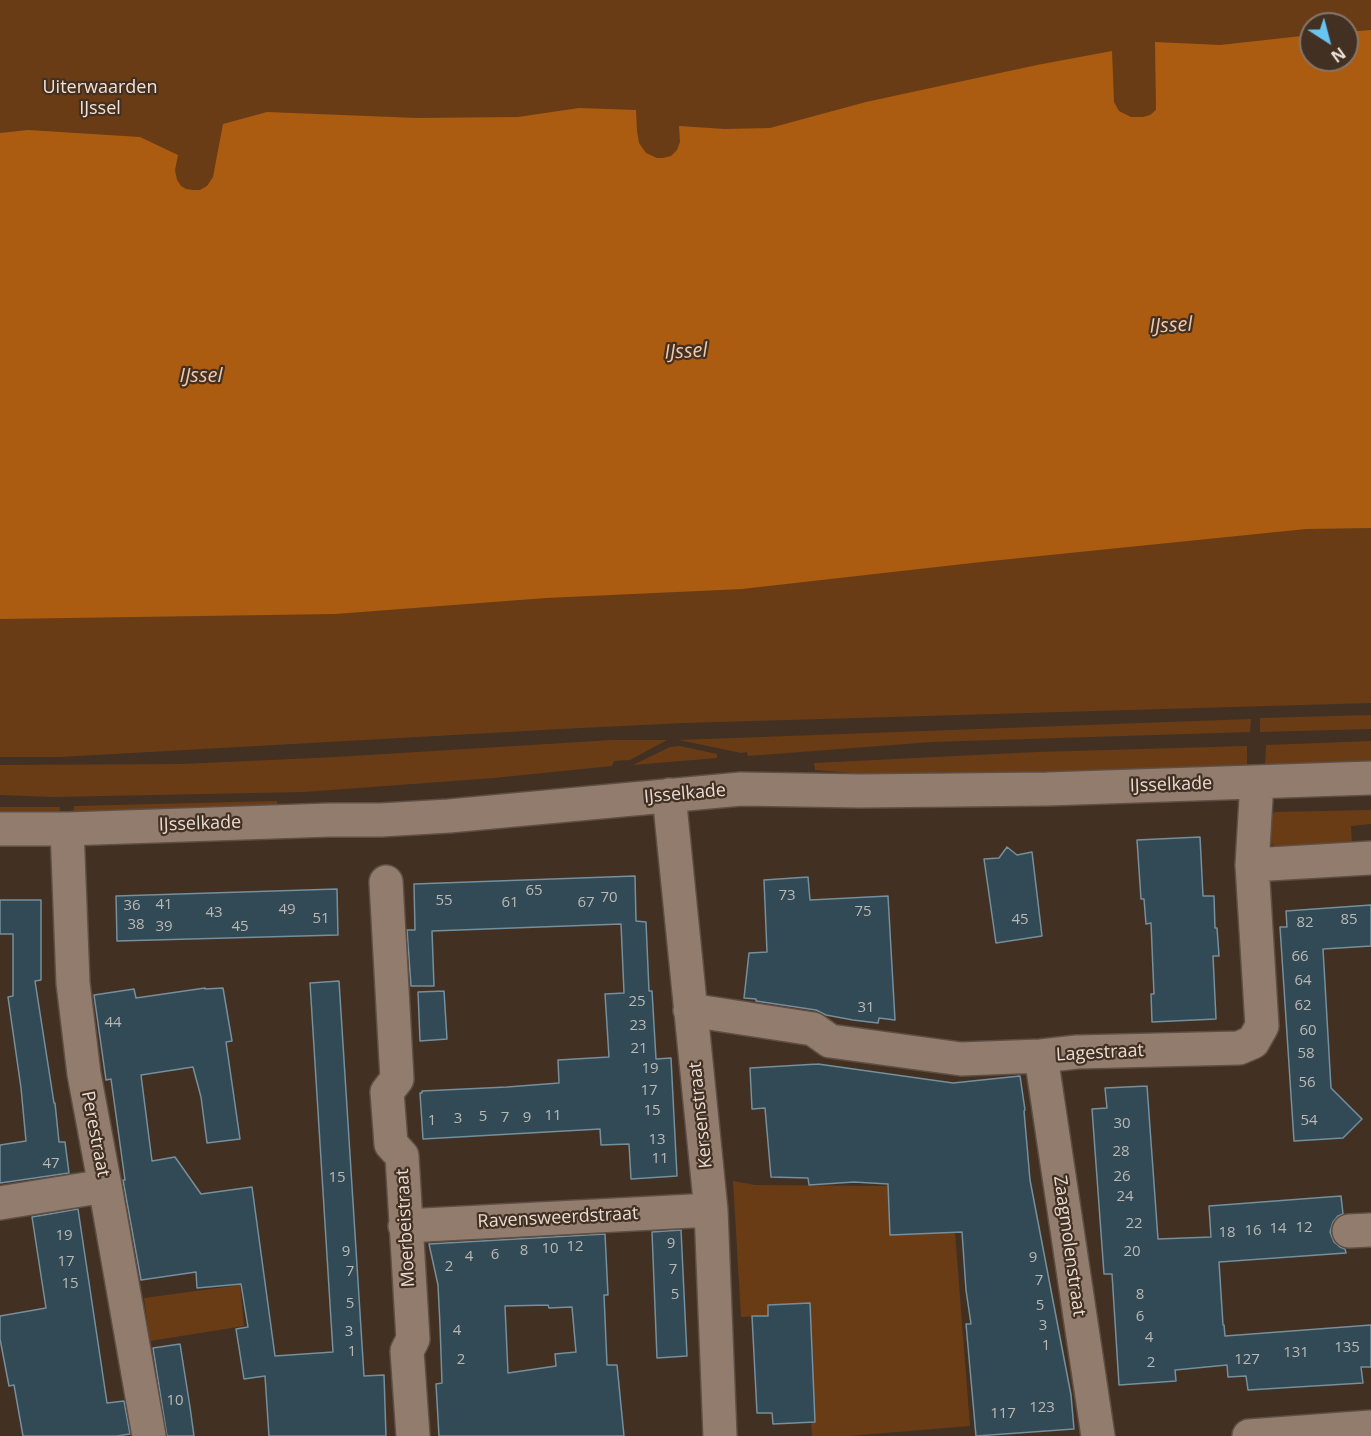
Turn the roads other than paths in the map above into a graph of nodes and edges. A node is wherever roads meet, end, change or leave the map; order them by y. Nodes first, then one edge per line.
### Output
1 (1371, 778) edge
2 (1257, 782) junction
3 (669, 795) junction
4 (68, 829) junction
5 (0, 830) edge
6 (1371, 858) edge
7 (1252, 865) junction
8 (386, 882) dead end
9 (690, 1010) junction
10 (1041, 1056) junction
11 (105, 1186) junction
12 (0, 1203) edge
13 (711, 1210) junction
14 (405, 1226) junction
15 (1371, 1427) edge
16 (1315, 1434) edge
17 (149, 1436) edge
18 (413, 1436) edge
19 (720, 1436) edge
20 (1098, 1436) edge
21 (1249, 1436) edge

1 - 2 street, IJsselkade
2 - 3 street, IJsselkade
2 - 7 street, Lagestraat
3 - 4 street, IJsselkade
3 - 9 street, Kersenstraat
4 - 5 street, IJsselkade
4 - 11 street, Perestraat
6 - 7 street
7 - 10 street, Lagestraat
8 - 14 street, Moerbeistraat
9 - 10 street, Lagestraat
9 - 13 street, Kersenstraat
10 - 20 street, Zaagmolenstraat
11 - 12 street
11 - 17 street, Perestraat
13 - 14 street, Ravensweerdstraat
13 - 19 street, Kersenstraat
14 - 18 street, Moerbeistraat
15 - 16 street
16 - 21 street

